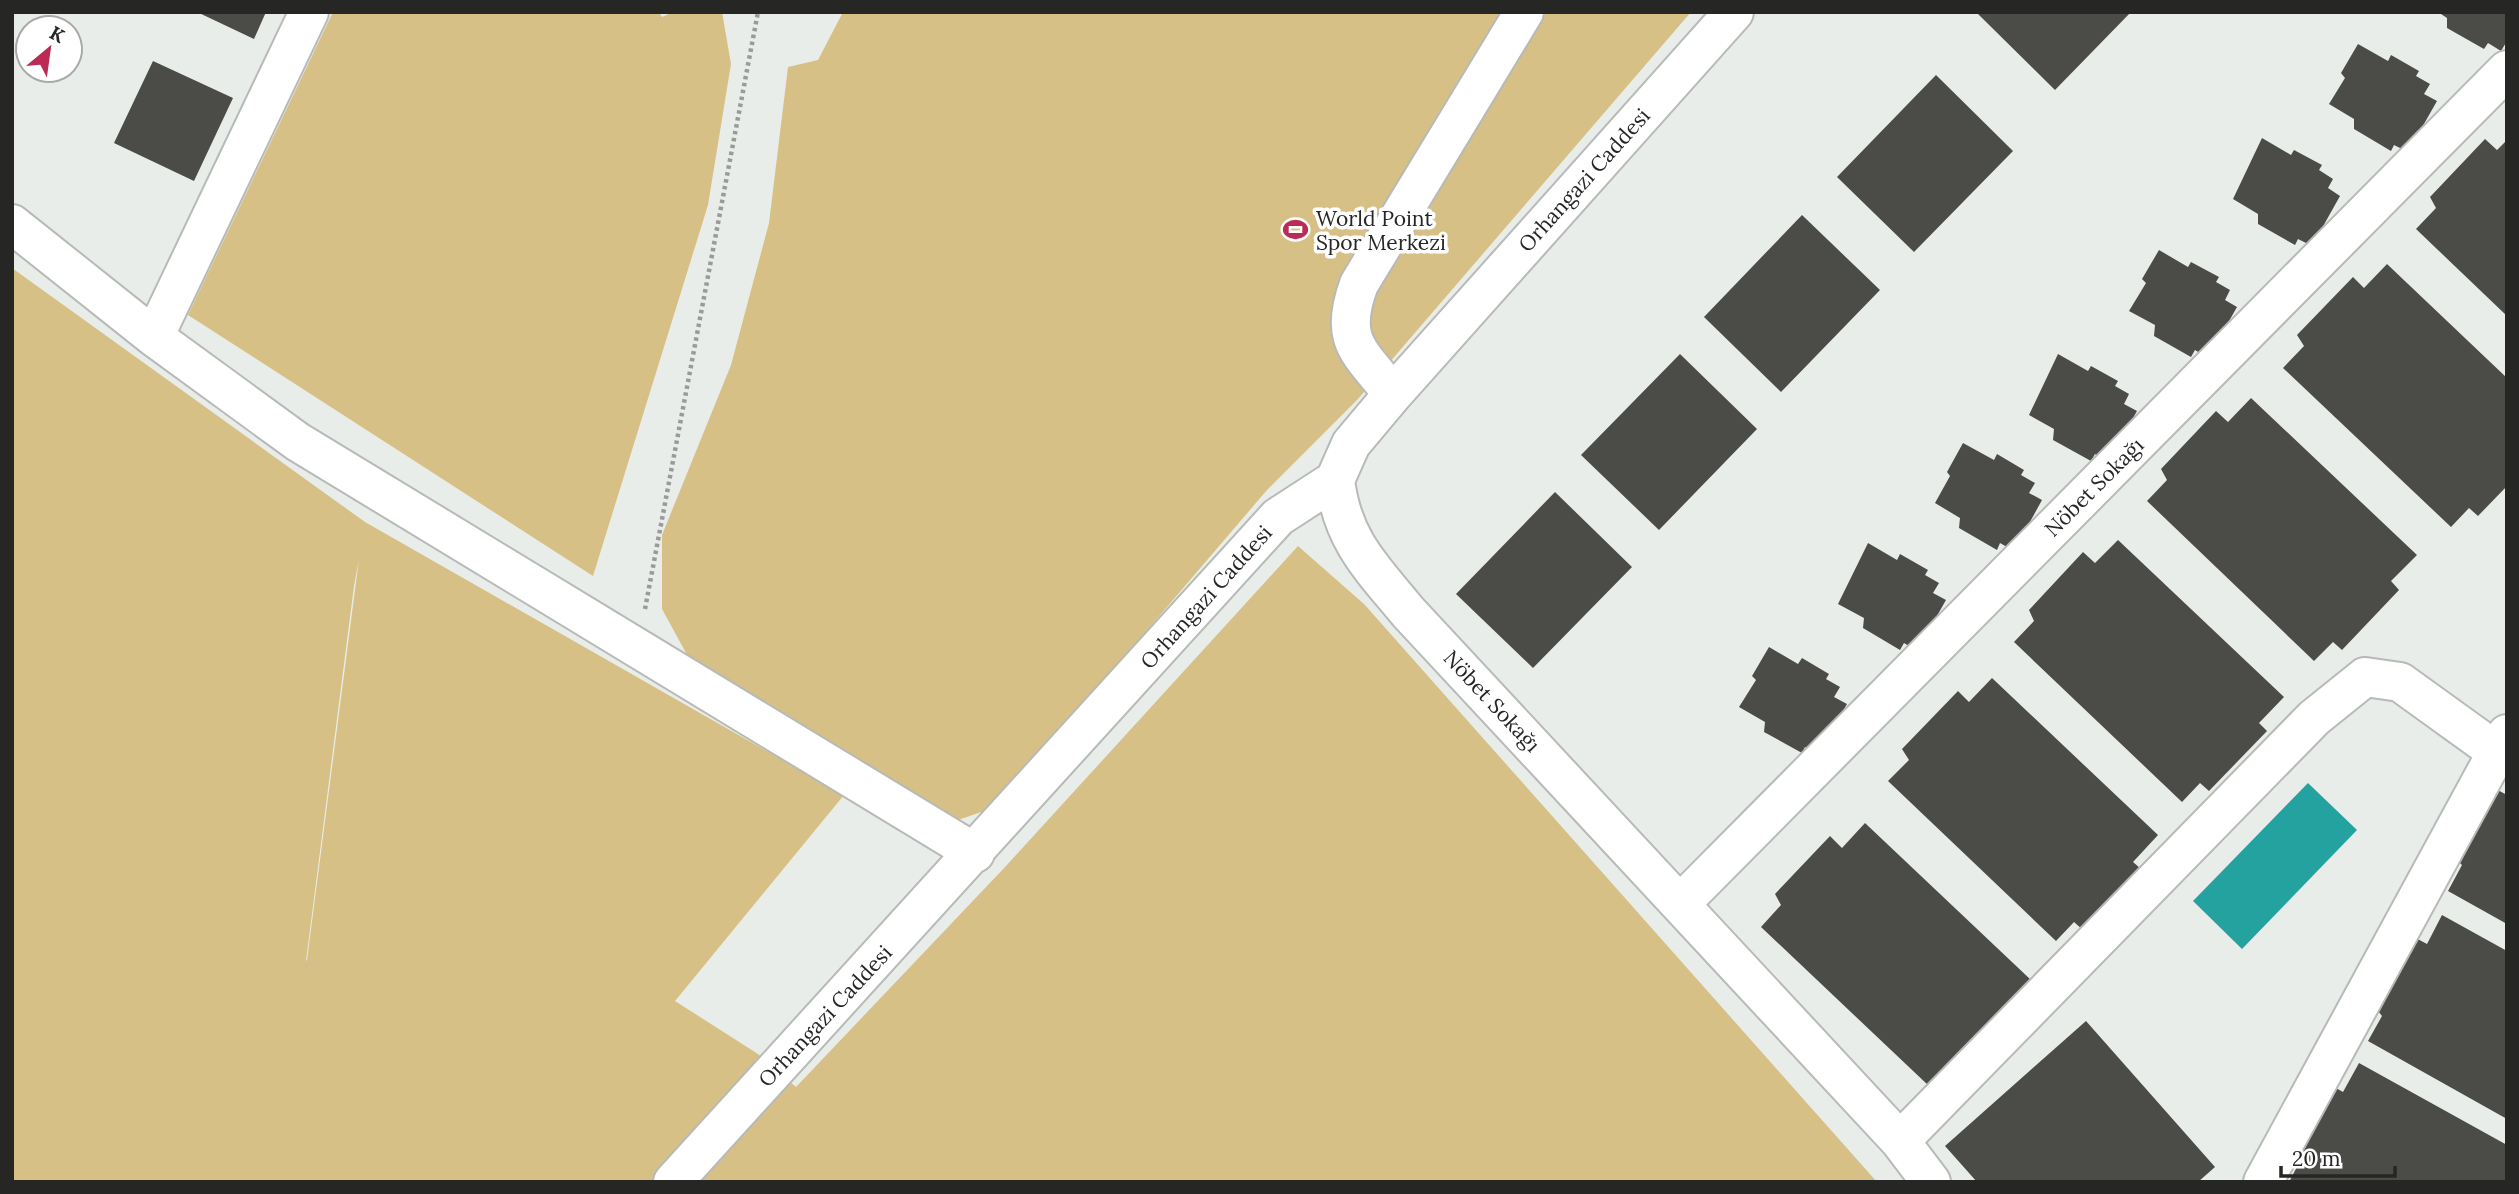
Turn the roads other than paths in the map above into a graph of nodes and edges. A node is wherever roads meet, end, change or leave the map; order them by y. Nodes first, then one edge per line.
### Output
1 (310, 12) edge
2 (1524, 12) edge
3 (1734, 12) edge
4 (2507, 70) edge
5 (12, 224) edge
6 (154, 337) junction
7 (1393, 394) junction
8 (1335, 480) junction
9 (2502, 743) edge
10 (975, 853) junction
11 (1681, 903) junction
12 (1900, 1141) junction
13 (673, 1182) edge
14 (1931, 1182) edge
15 (2263, 1182) edge

1 - 6 street
2 - 7 street
3 - 7 street, Orhangazi Caddesi
4 - 11 street, Nöbet Sokağı
5 - 6 street
6 - 10 street
7 - 8 street, Orhangazi Caddesi
8 - 10 street, Orhangazi Caddesi
8 - 11 street, Nöbet Sokağı
9 - 12 street
9 - 15 street
10 - 13 street, Orhangazi Caddesi
11 - 12 street, Nöbet Sokağı
12 - 14 street, Nöbet Sokağı

